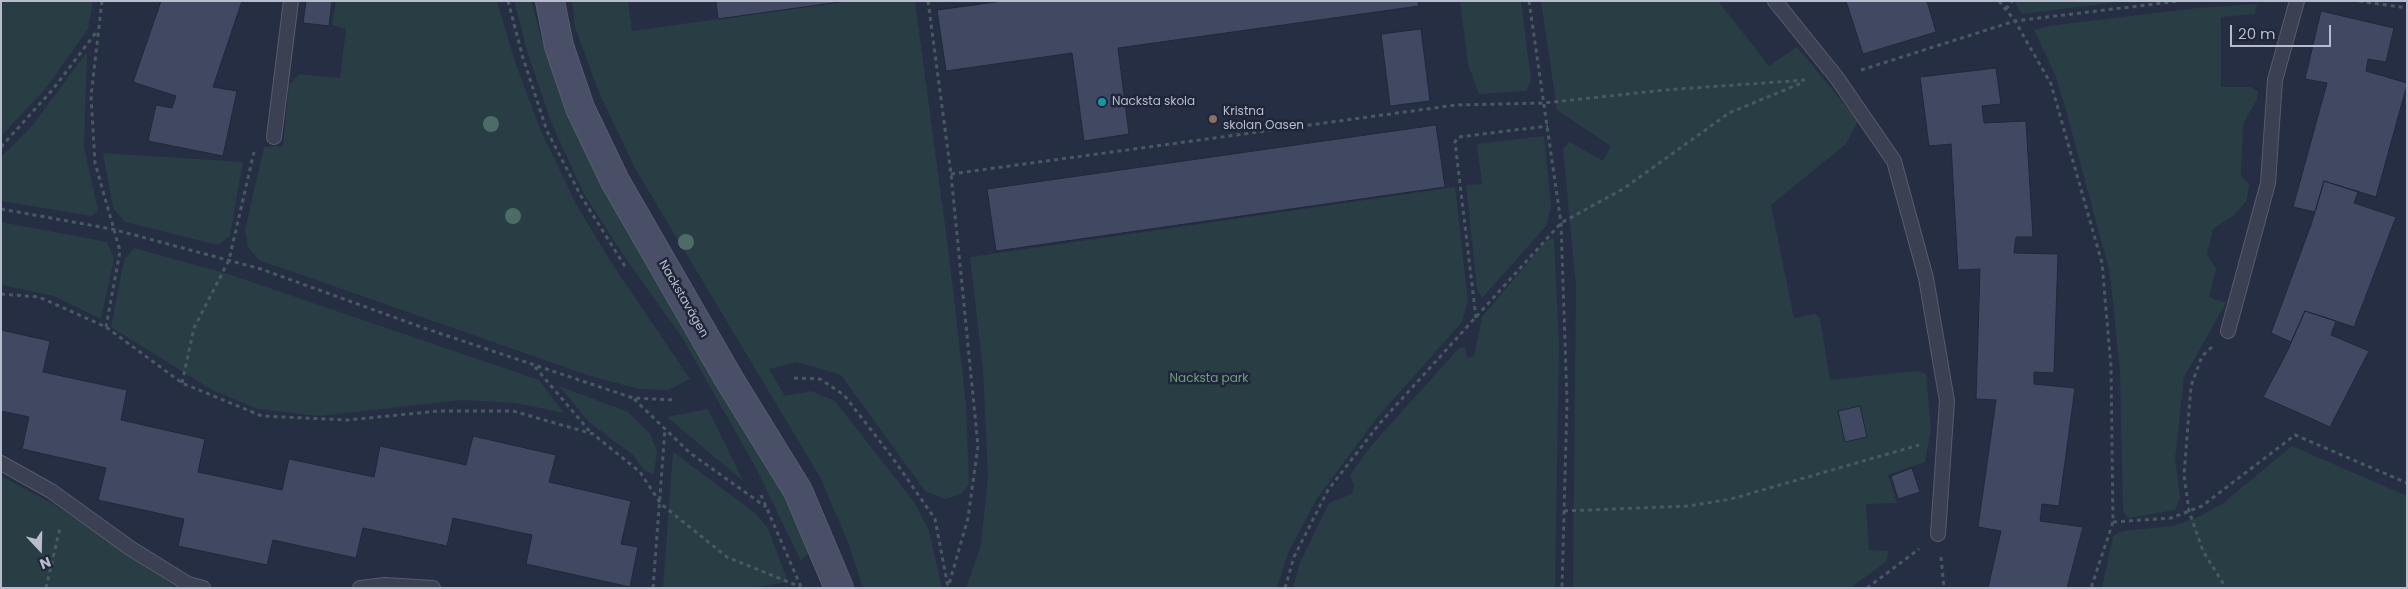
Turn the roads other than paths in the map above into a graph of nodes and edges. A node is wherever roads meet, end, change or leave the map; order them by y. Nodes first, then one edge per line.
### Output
1 (290, 1) edge
2 (550, 1) edge
3 (1775, 1) edge
4 (2297, 1) edge
5 (274, 137) road end
6 (2228, 331) road end
7 (1, 463) edge
8 (1938, 534) road end
9 (203, 588) edge
10 (360, 588) edge
11 (434, 588) edge
12 (839, 588) edge

1 - 5 lane
2 - 12 street, Nackstavägen
3 - 8 lane
4 - 6 lane
7 - 9 lane
10 - 11 lane

